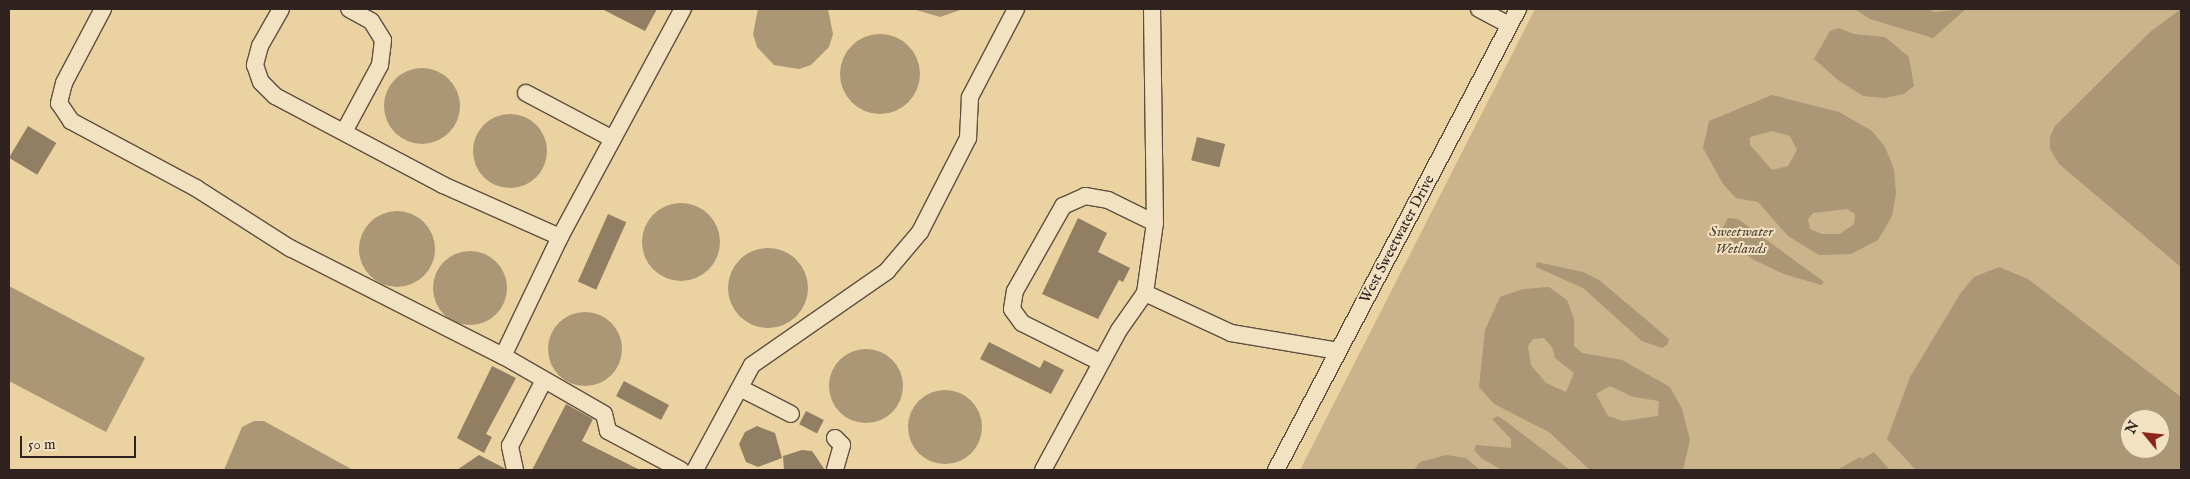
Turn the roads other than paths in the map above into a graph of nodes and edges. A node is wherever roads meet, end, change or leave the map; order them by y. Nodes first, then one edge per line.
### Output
1 (103, 9) edge
2 (281, 9) edge
3 (349, 9) edge
4 (683, 9) edge
5 (1016, 9) edge
6 (1152, 9) edge
7 (1479, 9) edge
8 (1518, 9) edge
9 (1509, 25) junction
10 (526, 93) dead end
11 (345, 130) junction
12 (613, 138) junction
13 (1155, 223) junction
14 (560, 237) junction
15 (1145, 293) junction
16 (1338, 351) junction
17 (503, 356) junction
18 (1100, 362) junction
19 (544, 380) junction
20 (740, 388) junction
21 (791, 414) dead end
22 (834, 438) dead end
23 (515, 470) edge
24 (680, 470) edge
25 (695, 470) edge
26 (835, 470) edge
27 (1043, 470) edge
28 (1276, 470) edge

1 - 17 street
2 - 11 street
3 - 11 street
4 - 12 street
5 - 20 street
6 - 13 street
7 - 9 street
8 - 9 street, West Sweetwater Drive
9 - 16 street, West Sweetwater Drive
10 - 12 street
11 - 14 street
12 - 14 street
13 - 15 street
13 - 18 street
14 - 17 street
15 - 16 street
15 - 18 street
16 - 28 street, West Sweetwater Drive
17 - 19 street
18 - 27 street
19 - 23 street
19 - 24 street
20 - 21 street
20 - 25 street
22 - 26 street

